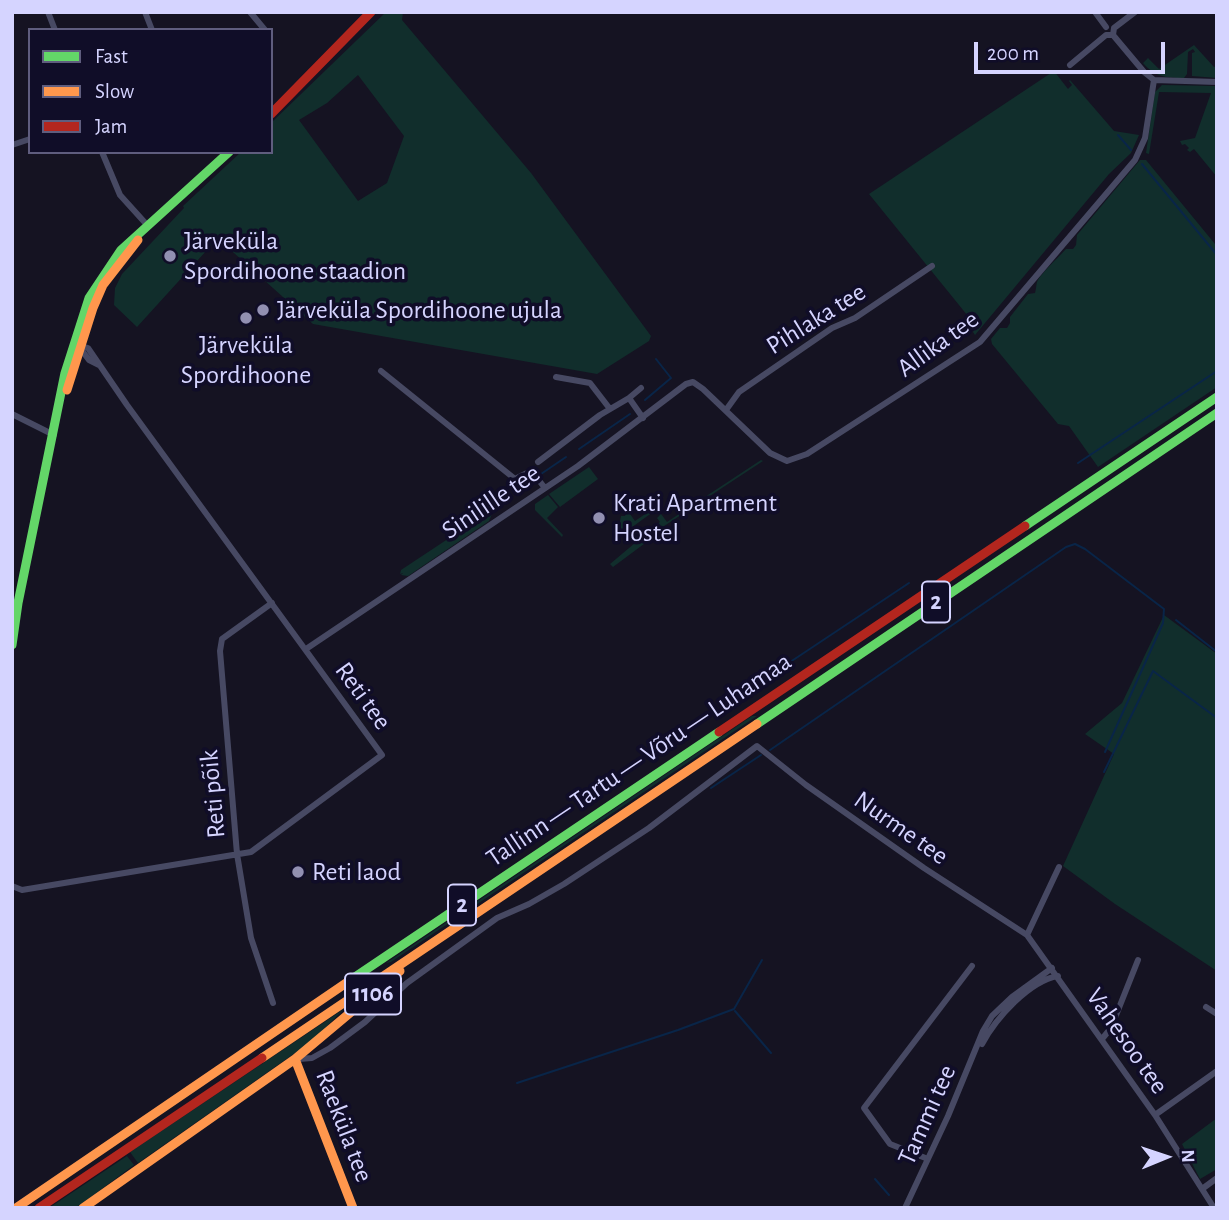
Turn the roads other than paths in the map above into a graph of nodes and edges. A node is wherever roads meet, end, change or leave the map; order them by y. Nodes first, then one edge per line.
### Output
1 (250, 12) edge
2 (370, 12) edge
3 (1095, 12) edge
4 (1135, 12) edge
5 (263, 28) edge
6 (1110, 31) junction
7 (1070, 65) dead end
8 (1154, 80) junction
9 (1217, 82) edge
10 (273, 112) edge
11 (103, 154) edge
12 (227, 154) edge
13 (148, 226) junction
14 (932, 266) dead end
15 (76, 345) junction
16 (381, 371) dead end
17 (556, 377) dead end
18 (693, 383) joint
19 (640, 388) dead end
20 (1217, 397) edge
21 (629, 398) junction
22 (610, 409) junction
23 (726, 410) junction
24 (1217, 413) edge
25 (12, 414) edge
26 (643, 418) junction
27 (54, 435) junction
28 (538, 462) dead end
29 (545, 488) junction
30 (18, 603) junction
31 (272, 603) junction
32 (12, 624) edge
33 (12, 645) edge
34 (306, 649) junction
35 (237, 854) junction
36 (1059, 867) dead end
37 (12, 886) edge
38 (450, 930) junction
39 (1027, 935) junction
40 (1138, 960) dead end
41 (972, 966) dead end
42 (1052, 968) junction
43 (1058, 976) junction
44 (273, 1003) dead end
45 (1206, 1007) dead end
46 (1217, 1014) edge
47 (1102, 1039) junction
48 (974, 1057) junction
49 (295, 1059) junction
50 (1217, 1071) edge
51 (1155, 1115) junction
52 (928, 1159) junction
53 (1217, 1178) edge
54 (1202, 1189) junction
55 (16, 1208) edge
56 (39, 1208) edge
57 (83, 1208) edge
58 (353, 1208) edge
59 (906, 1208) edge
60 (1214, 1208) edge

1 - 5 street
2 - 10 main road
3 - 6 street
4 - 6 street
6 - 7 street
6 - 8 street
8 - 9 street
8 - 23 street, Allika tee
11 - 13 street
12 - 13 main road
13 - 15 main road
14 - 23 street, Pihlaka tee
15 - 27 main road
15 - 31 street, Reti tee
16 - 29 street
17 - 22 street
18 - 23 street, Allika tee
18 - 26 street, Sinilille tee
19 - 21 street
20 - 55 main road, Tallinn — Tartu — Võru — Luhamaa / 2
21 - 22 street
21 - 26 street
22 - 28 street
24 - 38 main road, Tallinn — Tartu — Võru — Luhamaa / 2
25 - 27 street
26 - 29 street, Sinilille tee
27 - 30 main road
29 - 34 street, Sinilille tee
30 - 32 main road
30 - 33 main road
31 - 34 street, Reti tee
31 - 35 street, Reti põik
34 - 35 street, Reti tee
35 - 37 street, Reti tee
35 - 44 street, Reti põik
36 - 39 street
38 - 49 main road, 1106
38 - 56 main road, Tallinn — Tartu — Võru — Luhamaa / 2
39 - 42 street, Vahesoo tee
39 - 49 street, Nurme tee
40 - 47 street
41 - 52 street
42 - 43 street, Vahesoo tee
42 - 48 street, Tammi tee
43 - 47 street, Vahesoo tee
43 - 48 street, Tammi tee
45 - 46 street
47 - 51 street, Vahesoo tee
48 - 52 street, Tammi tee
49 - 57 main road, 1106
49 - 58 main road, Raeküla tee
50 - 51 street
51 - 54 street, Vahesoo tee
52 - 59 street, Tammi tee
53 - 54 street
54 - 60 street, Vahesoo tee

